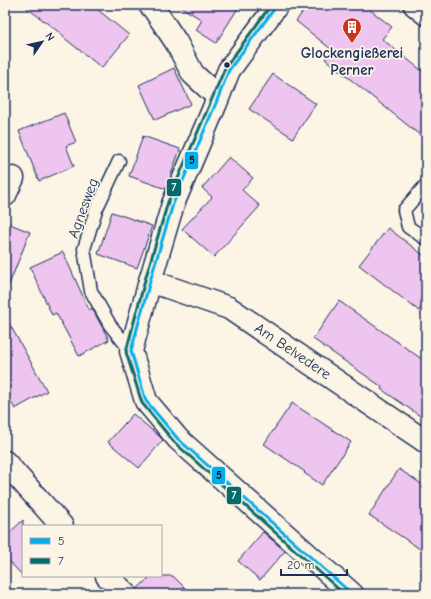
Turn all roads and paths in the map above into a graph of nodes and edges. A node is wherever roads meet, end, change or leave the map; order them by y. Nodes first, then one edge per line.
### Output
1 (150, 5) edge
2 (277, 5) edge
3 (415, 5) edge
4 (426, 14) edge
5 (218, 97) junction
6 (119, 161) dead end
7 (426, 185) edge
8 (426, 239) edge
9 (150, 281) junction
10 (132, 351) junction
11 (426, 442) edge
12 (5, 462) edge
13 (61, 525) edge
14 (108, 577) edge
15 (126, 594) edge
16 (352, 594) edge

1 - 5 street
2 - 5 street
3 - 4 street
5 - 9 street
6 - 10 lane, Agnesweg
7 - 8 lane
9 - 10 street
9 - 11 street, Am Belvedere
10 - 16 street
12 - 13 street
14 - 15 street

